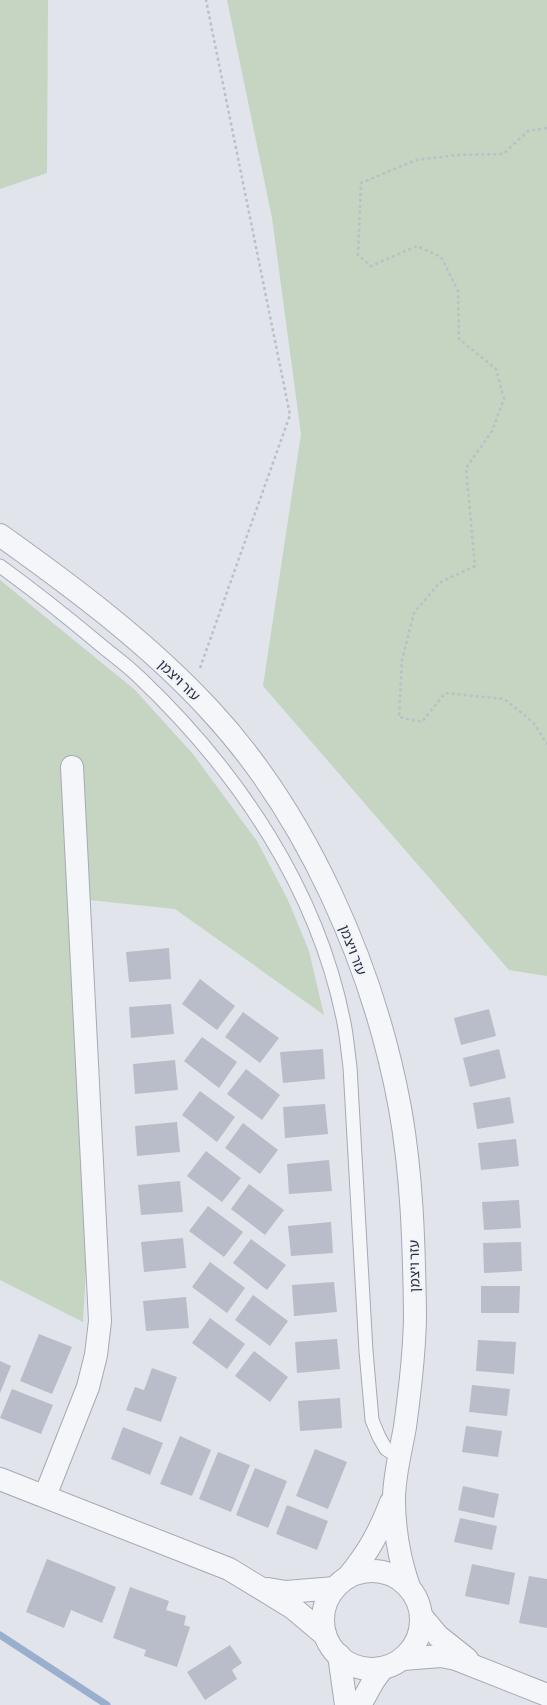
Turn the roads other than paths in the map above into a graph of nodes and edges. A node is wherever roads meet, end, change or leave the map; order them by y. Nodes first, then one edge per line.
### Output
1 (0, 535) edge
2 (0, 566) edge
3 (72, 767) dead end
4 (400, 1458) junction
5 (0, 1479) edge
6 (394, 1495) junction
7 (45, 1496) junction
8 (341, 1583) junction
9 (410, 1587) junction
10 (263, 1588) junction
11 (422, 1617) junction
12 (325, 1635) junction
13 (339, 1655) junction
14 (403, 1659) junction
15 (480, 1667) junction
16 (383, 1668) junction
17 (547, 1695) edge
18 (346, 1705) edge
19 (360, 1705) edge

1 - 4 street, עזר ויצמן
2 - 4 lane
3 - 7 street
4 - 6 street, עזר ויצמן
5 - 7 street
6 - 8 street
6 - 9 street
7 - 10 street
8 - 9 street
8 - 10 street
8 - 12 street
9 - 11 street
10 - 12 street
11 - 14 street
11 - 15 street
12 - 13 street
13 - 16 street
13 - 18 street
14 - 15 street
14 - 16 street
15 - 17 street
16 - 19 street

